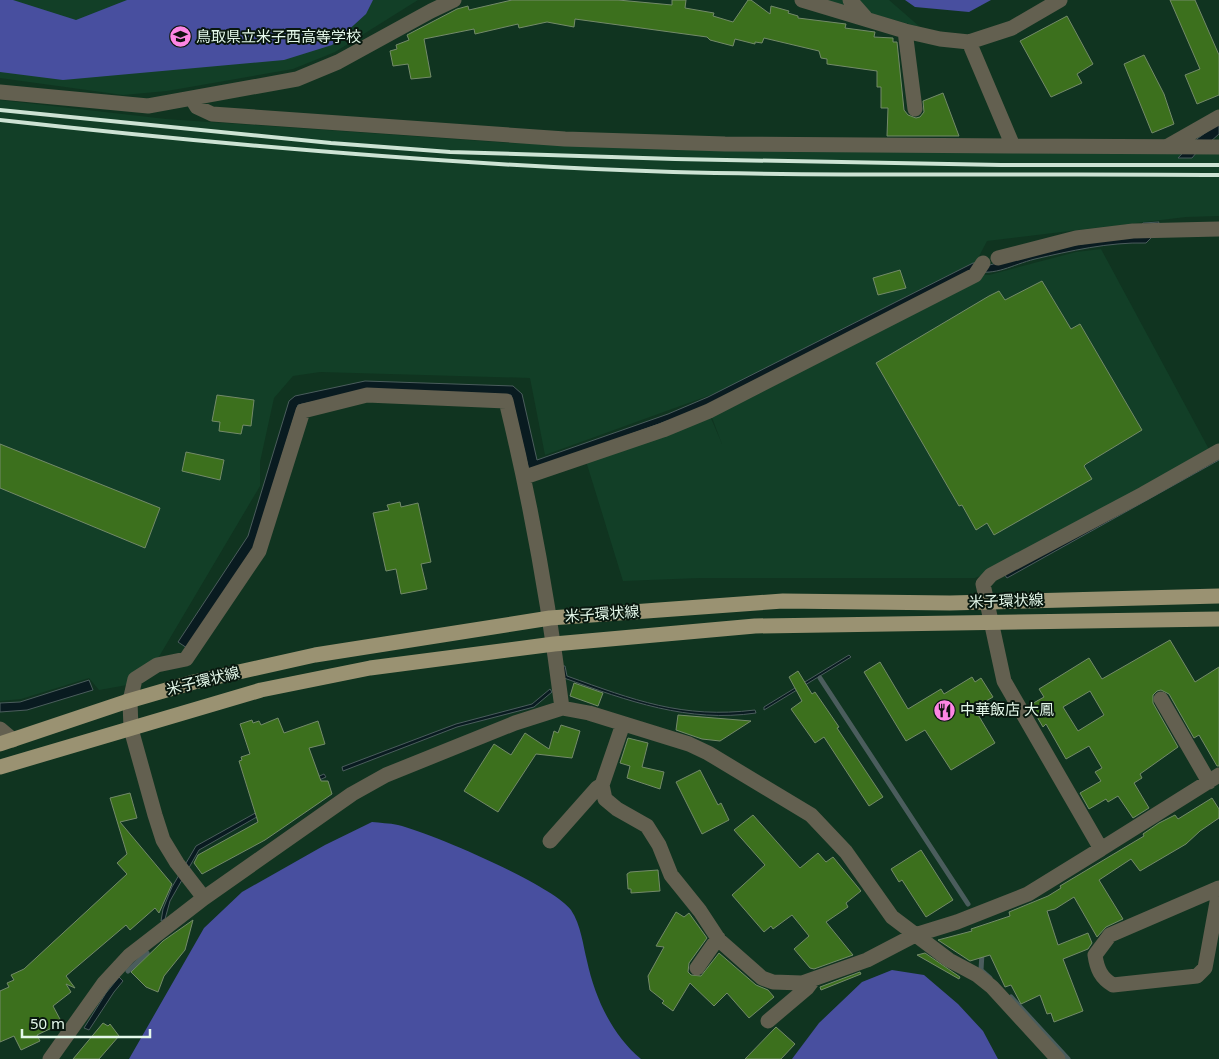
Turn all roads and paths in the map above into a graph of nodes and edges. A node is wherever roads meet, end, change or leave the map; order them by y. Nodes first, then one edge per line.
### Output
1 (454, 0) edge
2 (802, 0) edge
3 (850, 0) edge
4 (1060, 0) edge
5 (865, 18) junction
6 (905, 31) junction
7 (969, 42) junction
8 (0, 92) edge
9 (192, 99) junction
10 (915, 109) dead end
11 (1219, 117) edge
12 (1013, 146) junction
13 (1168, 146) junction
14 (1219, 147) edge
15 (1219, 229) edge
16 (1219, 451) edge
17 (525, 477) junction
18 (1219, 596) edge
19 (986, 602) junction
20 (550, 618) junction
21 (1219, 619) edge
22 (990, 623) junction
23 (554, 644) junction
24 (1161, 699) dead end
25 (130, 700) junction
26 (562, 708) junction
27 (623, 724) junction
28 (0, 729) edge
29 (131, 729) junction
30 (7, 742) edge
31 (0, 767) edge
32 (1214, 778) edge
33 (602, 785) junction
34 (550, 841) dead end
35 (1101, 849) junction
36 (1219, 889) edge
37 (204, 898) junction
38 (915, 935) junction
39 (718, 938) junction
40 (698, 968) dead end
41 (813, 980) junction
42 (768, 1021) dead end
43 (50, 1059) edge
44 (1058, 1059) edge

1 - 9 street
2 - 5 street
3 - 5 street
4 - 7 street
5 - 6 street
6 - 7 street
6 - 10 street
7 - 12 street
8 - 9 street
9 - 12 street
11 - 13 street
12 - 13 street
13 - 14 street
15 - 17 street
16 - 19 street
17 - 20 street
17 - 25 street
18 - 19 main road, 米子環状線
19 - 20 main road, 米子環状線
19 - 22 street
20 - 23 street
20 - 25 main road, 米子環状線
21 - 22 main road, 米子環状線
22 - 23 main road, 米子環状線
22 - 35 street
23 - 26 street
23 - 29 main road, 米子環状線
24 - 32 street
25 - 29 street
25 - 30 main road, 米子環状線
26 - 27 street
26 - 37 street
27 - 33 street
27 - 38 street
28 - 30 street
29 - 31 main road, 米子環状線
29 - 37 street
32 - 35 street
33 - 34 street
33 - 39 street
35 - 38 street
36 - 36 street
37 - 43 street
38 - 41 street
38 - 44 street
39 - 40 street
39 - 41 street
41 - 42 street

